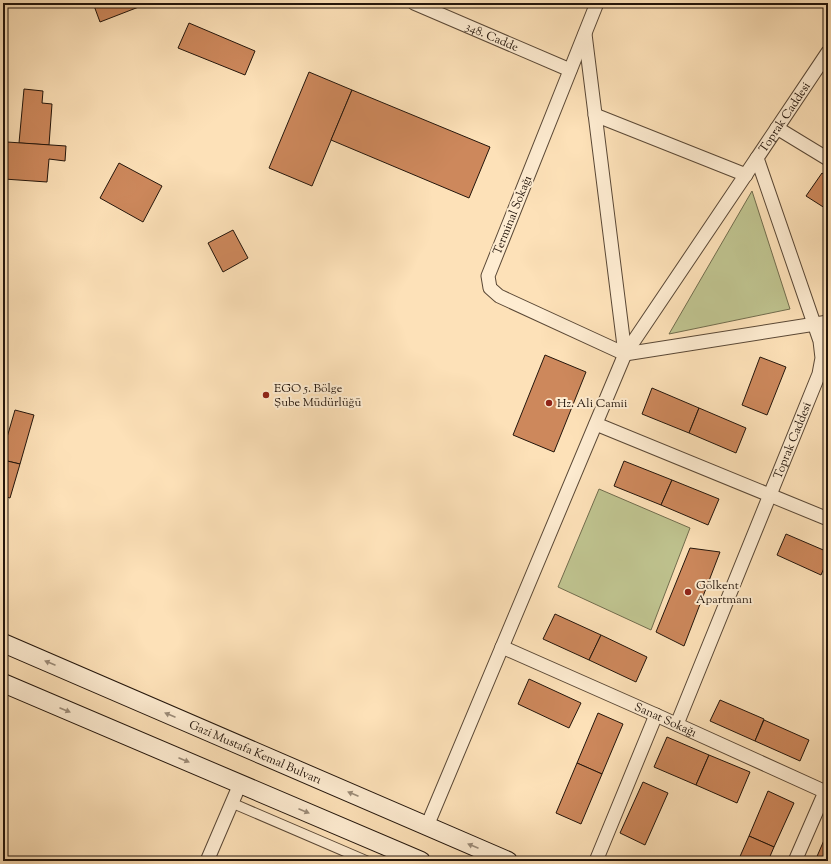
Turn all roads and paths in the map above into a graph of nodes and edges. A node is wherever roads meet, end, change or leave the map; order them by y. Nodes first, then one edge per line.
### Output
1 (414, 3) edge
2 (597, 3) edge
3 (585, 33) junction
4 (828, 52) edge
5 (570, 70) junction
6 (595, 115) junction
7 (777, 128) junction
8 (757, 158) junction
9 (828, 159) edge
10 (746, 175) junction
11 (822, 323) edge
12 (625, 354) junction
13 (596, 424) junction
14 (770, 496) junction
15 (828, 519) edge
16 (3, 643) edge
17 (502, 647) junction
18 (3, 683) edge
19 (656, 715) junction
20 (676, 724) junction
21 (240, 784) junction
22 (827, 792) edge
23 (232, 803) junction
24 (427, 826) junction
25 (207, 861) edge
26 (367, 861) edge
27 (421, 861) edge
28 (508, 861) edge
29 (596, 861) edge
30 (796, 861) edge

1 - 5 street, 348. Cadde
2 - 3 street, Terminal Sokağı
3 - 5 street, Terminal Sokağı
3 - 6 street
4 - 7 street, Toprak Caddesi
5 - 12 street, Terminal Sokağı
6 - 10 street
6 - 12 street
7 - 8 street, Toprak Caddesi
7 - 9 street
8 - 10 street
8 - 11 street, Toprak Caddesi
10 - 12 street
11 - 12 street
11 - 14 street, Toprak Caddesi
12 - 13 street
13 - 14 street
13 - 17 street
14 - 15 street
14 - 20 street, Toprak Caddesi
24 -> 16 main road, Gazi Mustafa Kemal Bulvarı
17 - 19 street, Sanat Sokağı
17 - 24 street
18 -> 21 main road
19 - 20 street, Sanat Sokağı
19 - 29 street
20 - 22 street, Sanat Sokağı
21 - 23 street
21 -> 27 main road
22 - 30 street
23 - 25 street
23 - 26 street
28 -> 24 main road, Gazi Mustafa Kemal Bulvarı

